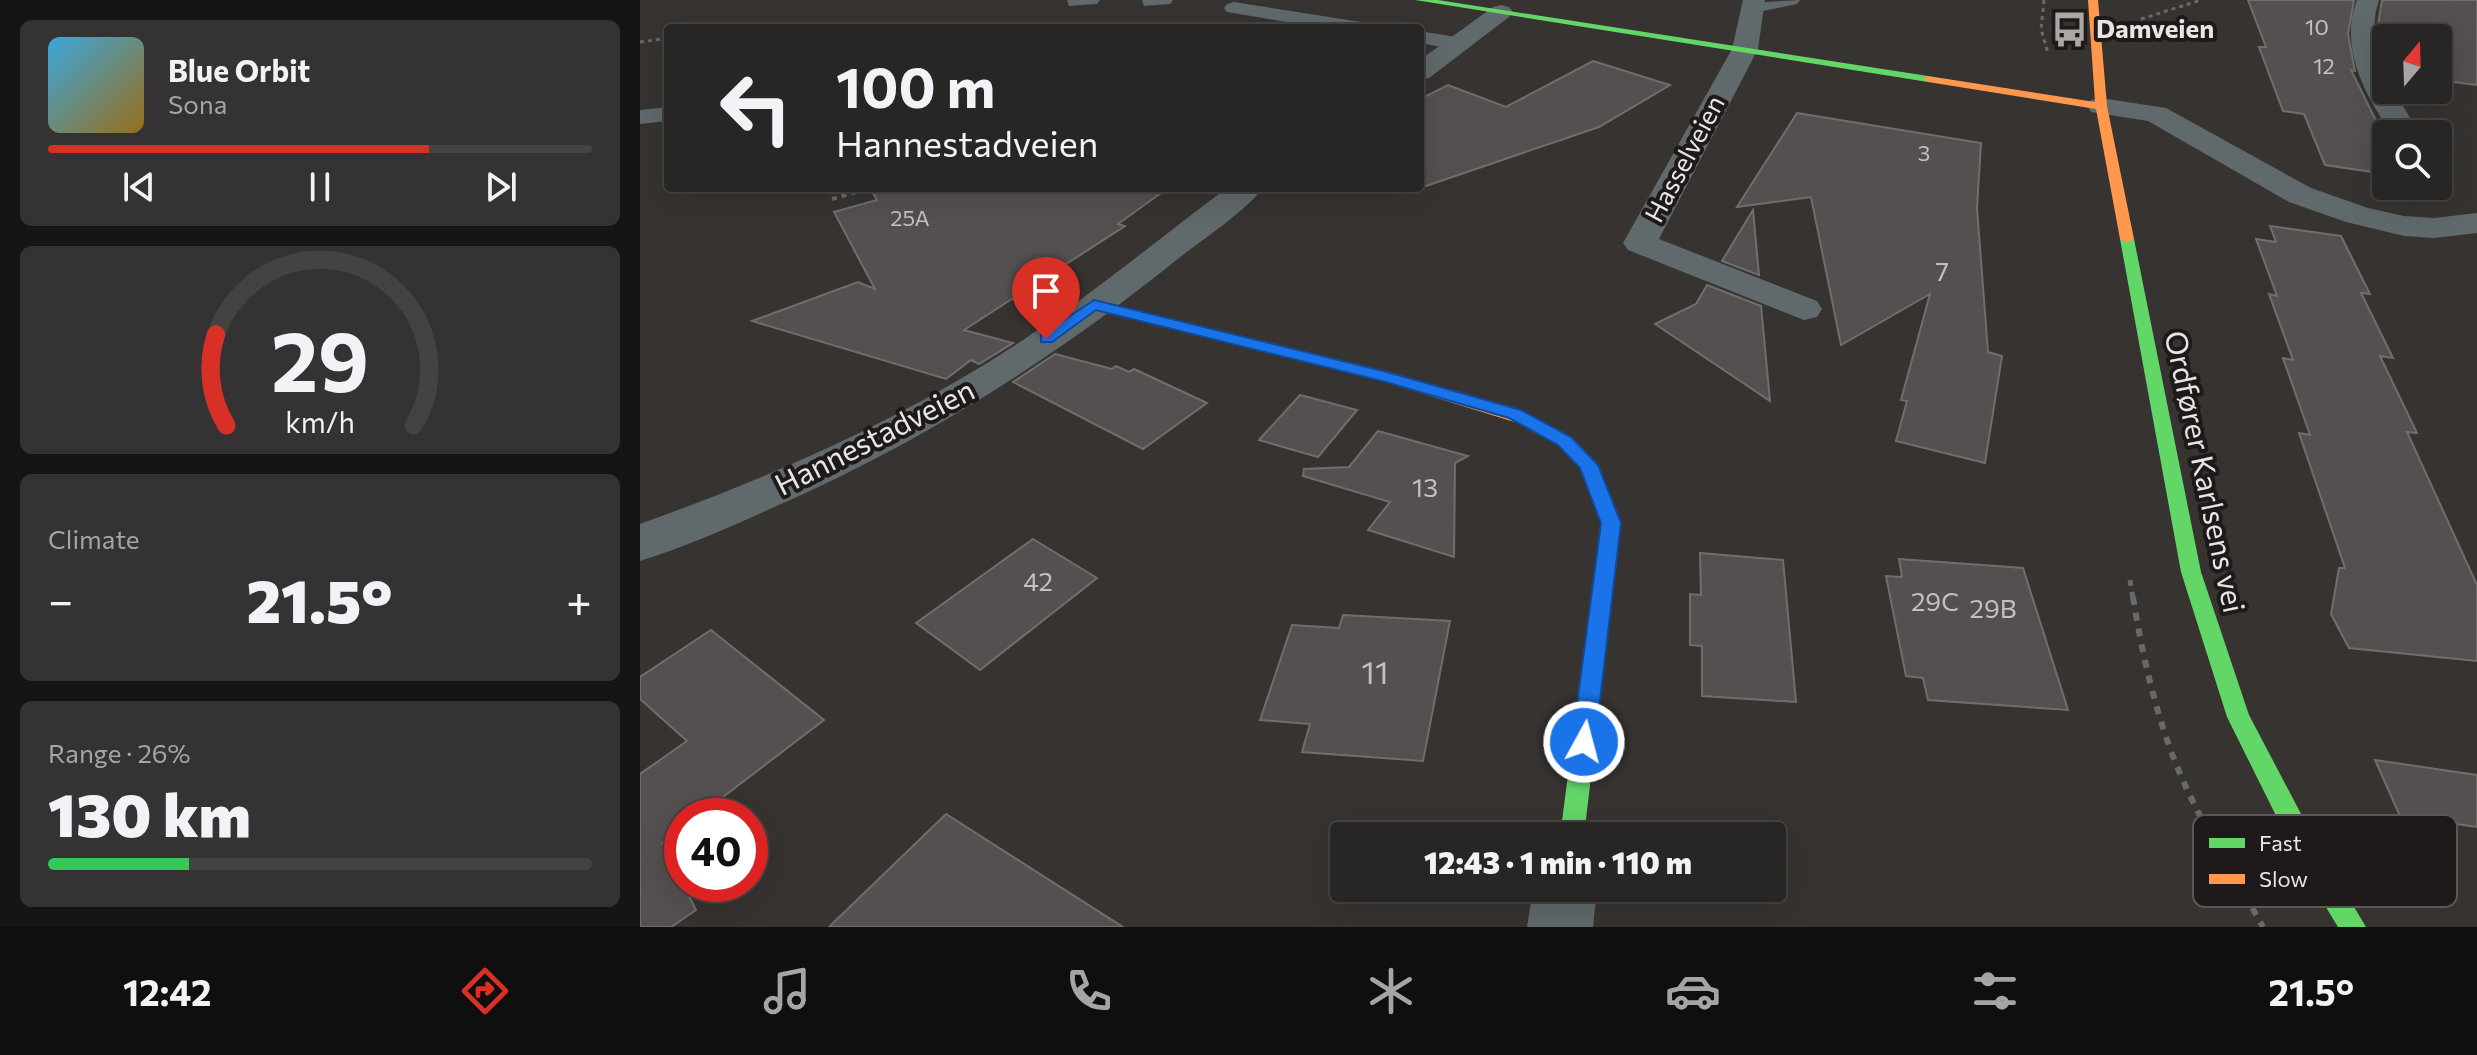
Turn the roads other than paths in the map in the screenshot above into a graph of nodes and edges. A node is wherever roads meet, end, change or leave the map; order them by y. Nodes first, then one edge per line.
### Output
1 (1420, 0) edge
2 (1790, 0) edge
3 (2093, 0) edge
4 (2368, 0) edge
5 (1754, 3) edge
6 (1236, 4) edge
7 (1501, 12) junction
8 (1217, 21) dead end
9 (1340, 24) edge
10 (1424, 38) edge
11 (1460, 44) junction
12 (1745, 49) junction
13 (1424, 69) edge
14 (2101, 106) junction
15 (664, 114) edge
16 (640, 117) edge
17 (2397, 120) edge
18 (1242, 192) edge
19 (2477, 223) edge
20 (1094, 305) junction
21 (1804, 309) dead end
22 (640, 543) edge
23 (2288, 815) edge
24 (1574, 822) edge
25 (1563, 902) edge
26 (2341, 907) edge
27 (1560, 927) edge
28 (2353, 927) edge

1 - 7 street
2 - 5 lane
3 - 14 street, Ordfører Karlsens vei
4 - 17 street
5 - 12 street, Hasselveien
6 - 8 lane
6 - 9 lane
7 - 11 street
7 - 12 street
10 - 11 lane
11 - 13 street
12 - 14 street
12 - 21 street, Hasselveien
14 - 19 street
14 - 23 street, Ordfører Karlsens vei
15 - 16 lane
18 - 20 street, Hannestadveien
20 - 22 street, Hannestadveien
20 - 24 street
25 - 27 street
26 - 28 street, Ordfører Karlsens vei

